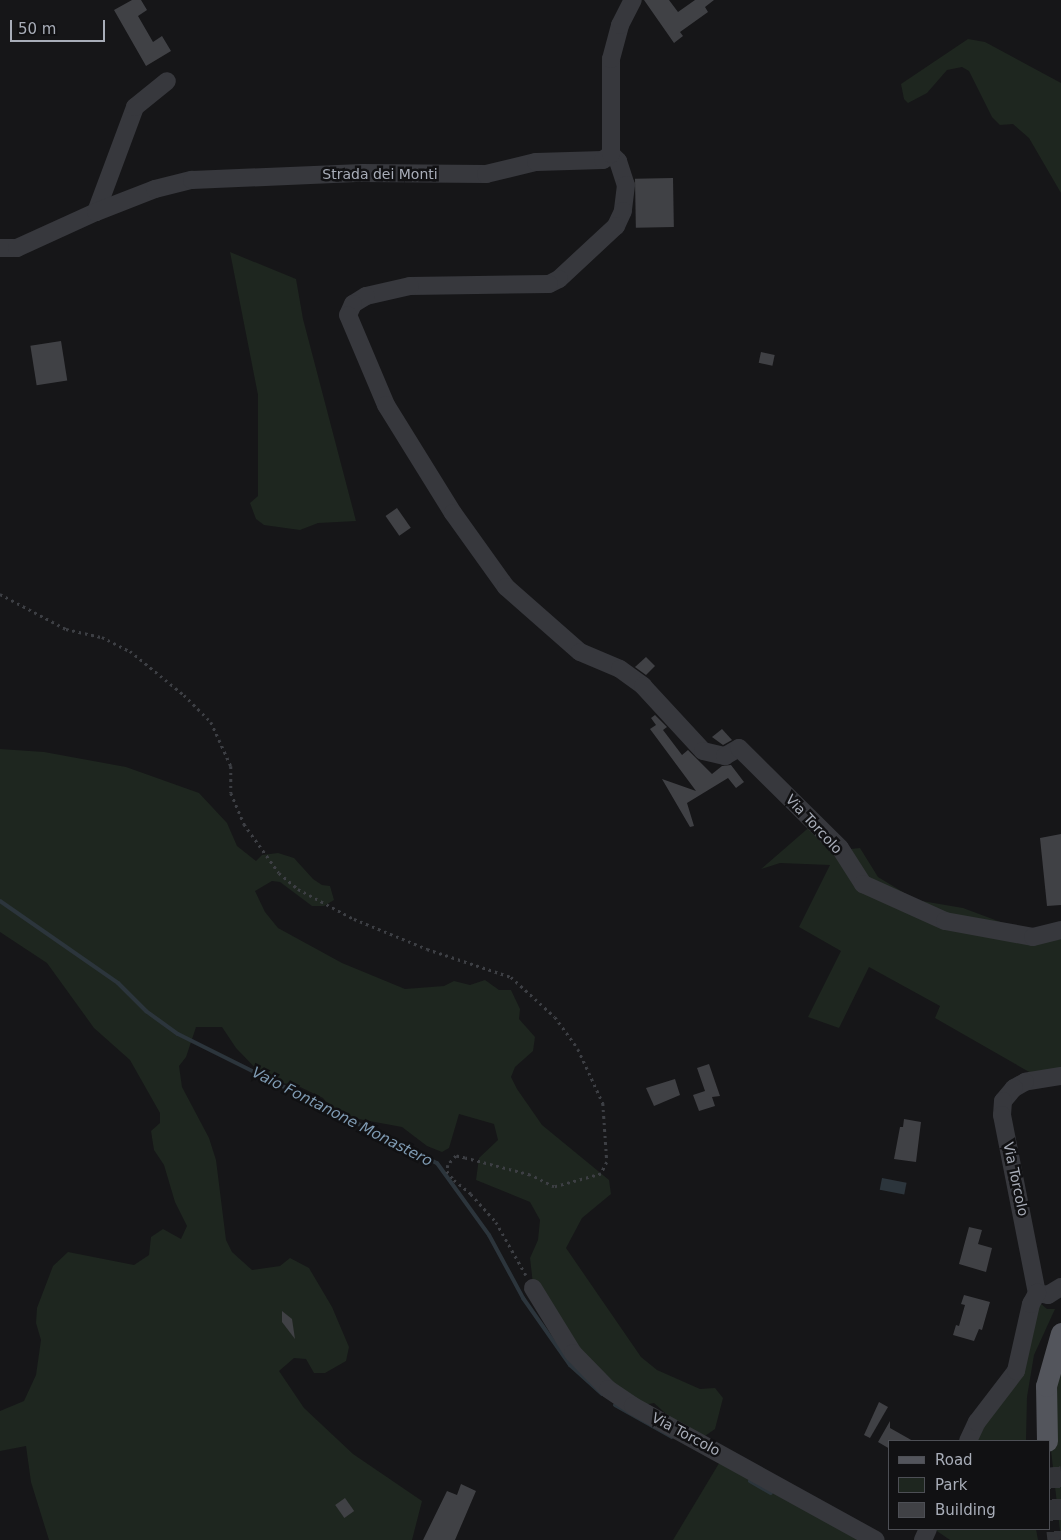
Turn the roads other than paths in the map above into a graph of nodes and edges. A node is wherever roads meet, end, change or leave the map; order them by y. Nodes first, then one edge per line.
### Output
1 (633, 0) edge
2 (167, 81) dead end
3 (611, 154) junction
4 (96, 212) junction
5 (0, 248) edge
6 (1061, 930) edge
7 (1061, 1076) edge
8 (1061, 1287) edge
9 (533, 1288) road end
10 (1037, 1293) junction
11 (1061, 1333) edge
12 (968, 1440) edge
13 (1047, 1440) edge
14 (876, 1540) edge

1 - 3 street
2 - 4 street
3 - 4 street, Strada dei Monti
3 - 6 street, Via Torcolo
4 - 5 street, Strada dei Monti
7 - 10 street, Via Torcolo
8 - 10 street
9 - 14 street, Via Torcolo
10 - 12 street
11 - 13 main road

